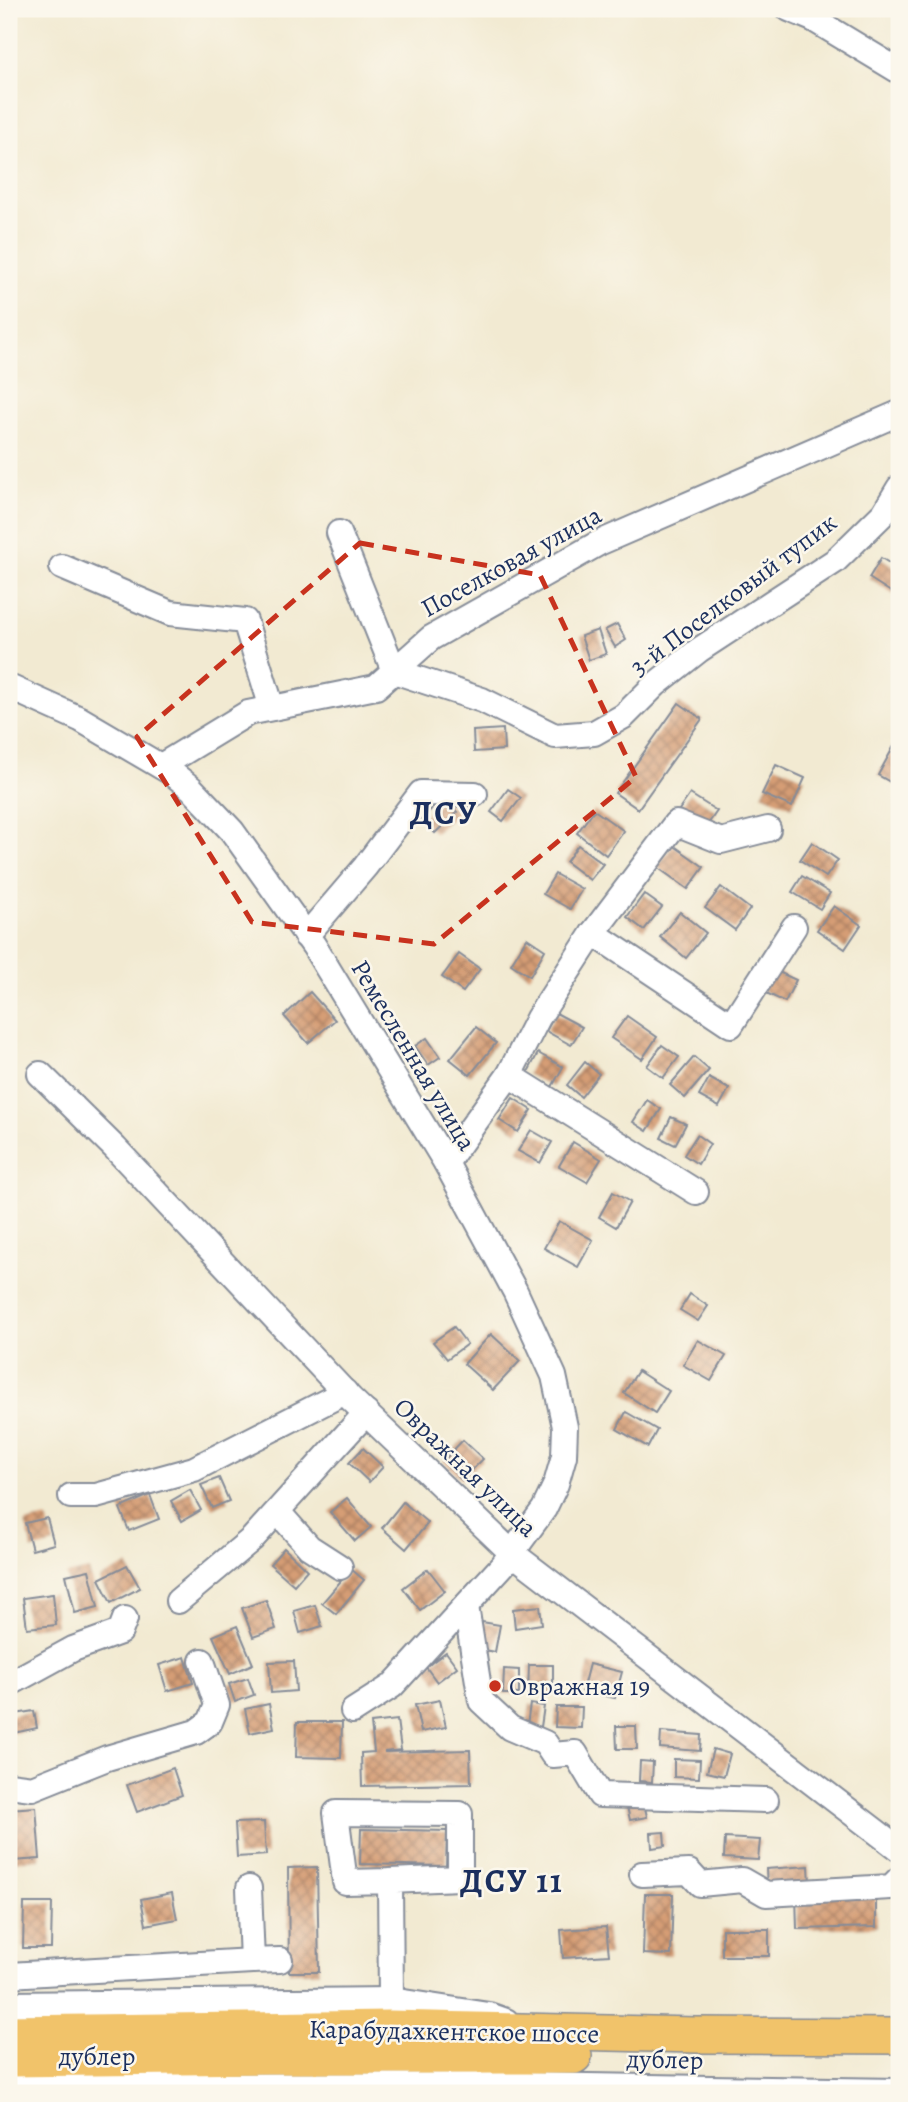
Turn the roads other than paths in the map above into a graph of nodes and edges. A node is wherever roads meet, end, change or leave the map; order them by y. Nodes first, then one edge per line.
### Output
1 (789, 9) edge
2 (899, 71) edge
3 (899, 412) edge
4 (899, 488) edge
5 (339, 533) dead end
6 (62, 567) dead end
7 (394, 671) junction
8 (9, 687) edge
9 (272, 708) junction
10 (161, 766) junction
11 (475, 794) dead end
12 (768, 829) dead end
13 (794, 927) dead end
14 (593, 933) junction
15 (306, 936) junction
16 (40, 1074) dead end
17 (509, 1075) junction
18 (446, 1163) junction
19 (695, 1192) dead end
20 (345, 1392) junction
21 (366, 1413) junction
22 (71, 1496) dead end
23 (278, 1511) junction
24 (507, 1559) junction
25 (340, 1567) dead end
26 (178, 1601) dead end
27 (466, 1606) junction
28 (125, 1619) dead end
29 (202, 1661) dead end
30 (9, 1684) edge
31 (353, 1711) dead end
32 (9, 1785) edge
33 (766, 1800) dead end
34 (899, 1849) edge
35 (642, 1874) dead end
36 (899, 1879) edge
37 (390, 1881) junction
38 (249, 1888) dead end
39 (280, 1960) dead end
40 (252, 1961) junction
41 (9, 1975) edge
42 (391, 2000) junction
43 (9, 2004) edge
44 (9, 2033) edge
45 (899, 2036) edge
46 (545, 2044) junction
47 (9, 2059) edge
48 (899, 2060) edge
49 (9, 2086) edge
50 (526, 2089) edge
51 (899, 2091) edge

1 - 2 street
3 - 7 street, Поселковая улица
4 - 7 street, 3-й Поселковый тупик
5 - 7 street
6 - 9 street
7 - 9 street, Поселковая улица
8 - 10 street, Ремесленная улица
9 - 10 street, Поселковая улица
10 - 15 street, Ремесленная улица
11 - 15 street
12 - 14 street
13 - 14 street
14 - 17 street
15 - 18 street, Ремесленная улица
16 - 20 street, Овражная улица
17 - 18 street
17 - 19 street
18 - 24 street, Ремесленная улица
20 - 21 street, Овражная улица
20 - 22 street
21 - 23 street
21 - 24 street, Овражная улица
23 - 25 street
23 - 26 street
24 - 27 street, Ремесленная улица
24 - 34 street, Овражная улица
27 - 31 street, Ремесленная улица
27 - 33 street
28 - 30 street
29 - 32 street
35 - 36 street
37 - 37 street
37 - 42 street
38 - 40 street
39 - 40 street
40 - 41 street
42 - 43 street
42 - 46 street
44 - 46 highway, Карабудахкентское шоссе
45 - 46 highway, Карабудахкентское шоссе
46 - 47 highway, Карабудахкентское шоссе
46 - 48 highway, Карабудахкентское шоссе
46 - 50 street
49 - 50 street, дублер
50 - 51 street, дублер

